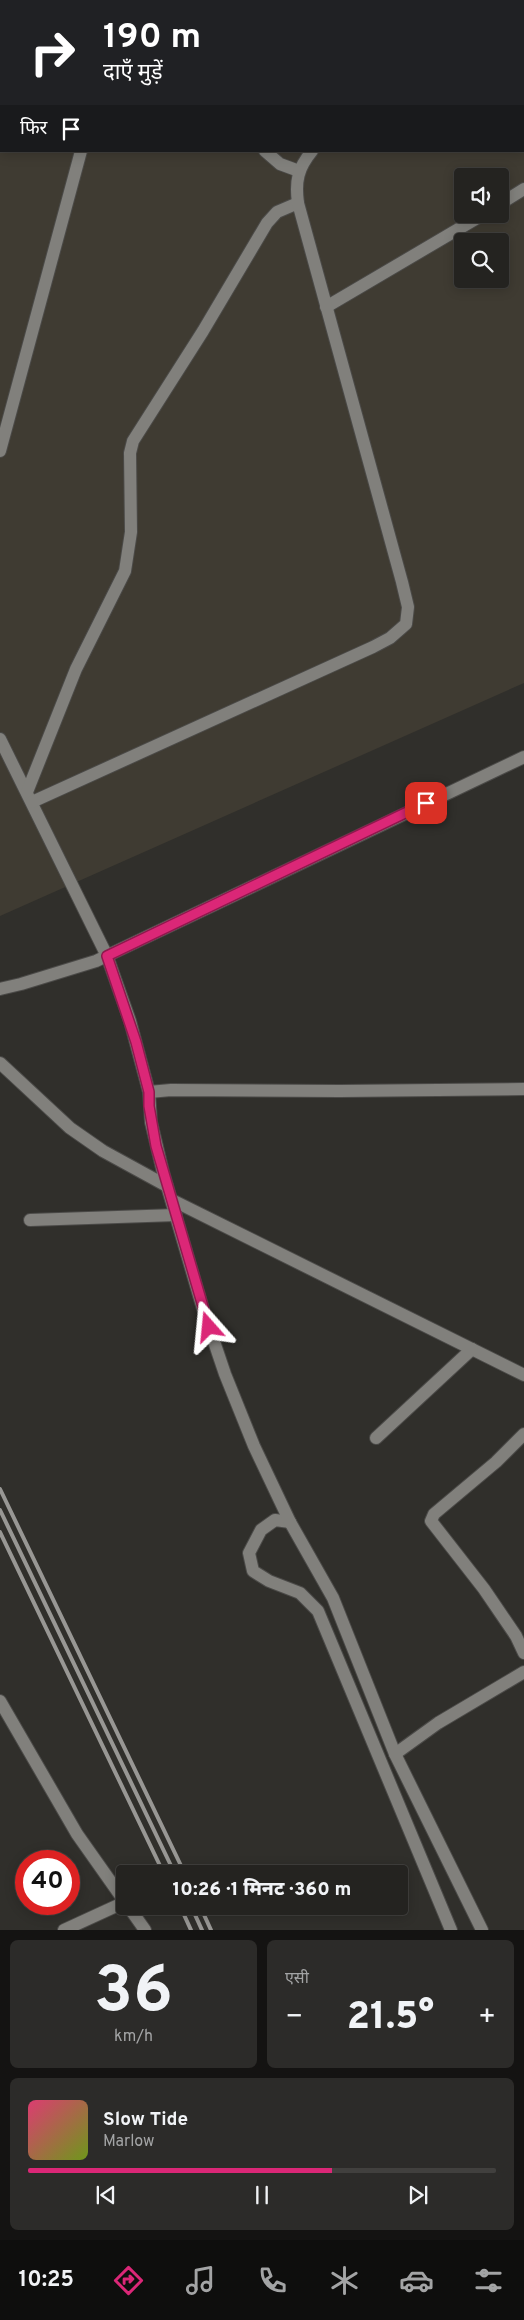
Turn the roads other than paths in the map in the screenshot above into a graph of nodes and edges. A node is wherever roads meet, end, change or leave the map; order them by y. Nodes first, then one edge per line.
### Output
1 (81, 152) edge
2 (266, 152) edge
3 (311, 152) edge
4 (299, 171) junction
5 (524, 189) edge
6 (509, 198) edge
7 (298, 203) junction
8 (469, 223) edge
9 (326, 307) junction
10 (0, 451) edge
11 (0, 739) edge
12 (524, 757) edge
13 (29, 797) junction
14 (107, 956) junction
15 (0, 989) edge
16 (0, 1063) edge
17 (524, 1089) edge
18 (149, 1092) junction
19 (167, 1186) junction
20 (172, 1200) junction
21 (176, 1215) junction
22 (30, 1220) dead end
23 (472, 1350) junction
24 (524, 1375) edge
25 (524, 1434) edge
26 (376, 1438) dead end
27 (290, 1522) junction
28 (524, 1653) edge
29 (524, 1672) edge
30 (0, 1701) edge
31 (395, 1754) junction
32 (116, 1889) edge
33 (116, 1906) edge
34 (134, 1915) edge
35 (64, 1930) edge
36 (145, 1930) edge
37 (451, 1930) edge
38 (482, 1930) edge

1 - 10 street
2 - 4 street
3 - 4 street
4 - 7 street
5 - 6 street
7 - 9 street
7 - 13 street
8 - 9 street
9 - 13 street
11 - 13 street
12 - 14 street
13 - 14 street
14 - 15 street
14 - 18 street
16 - 19 street
17 - 18 street
18 - 19 street
19 - 20 street
20 - 21 street
20 - 23 street
21 - 22 street
21 - 27 street
23 - 24 street
23 - 26 street
25 - 28 street
27 - 31 street
27 - 37 street
29 - 31 street
30 - 32 street
31 - 38 street
33 - 35 street
34 - 36 street

